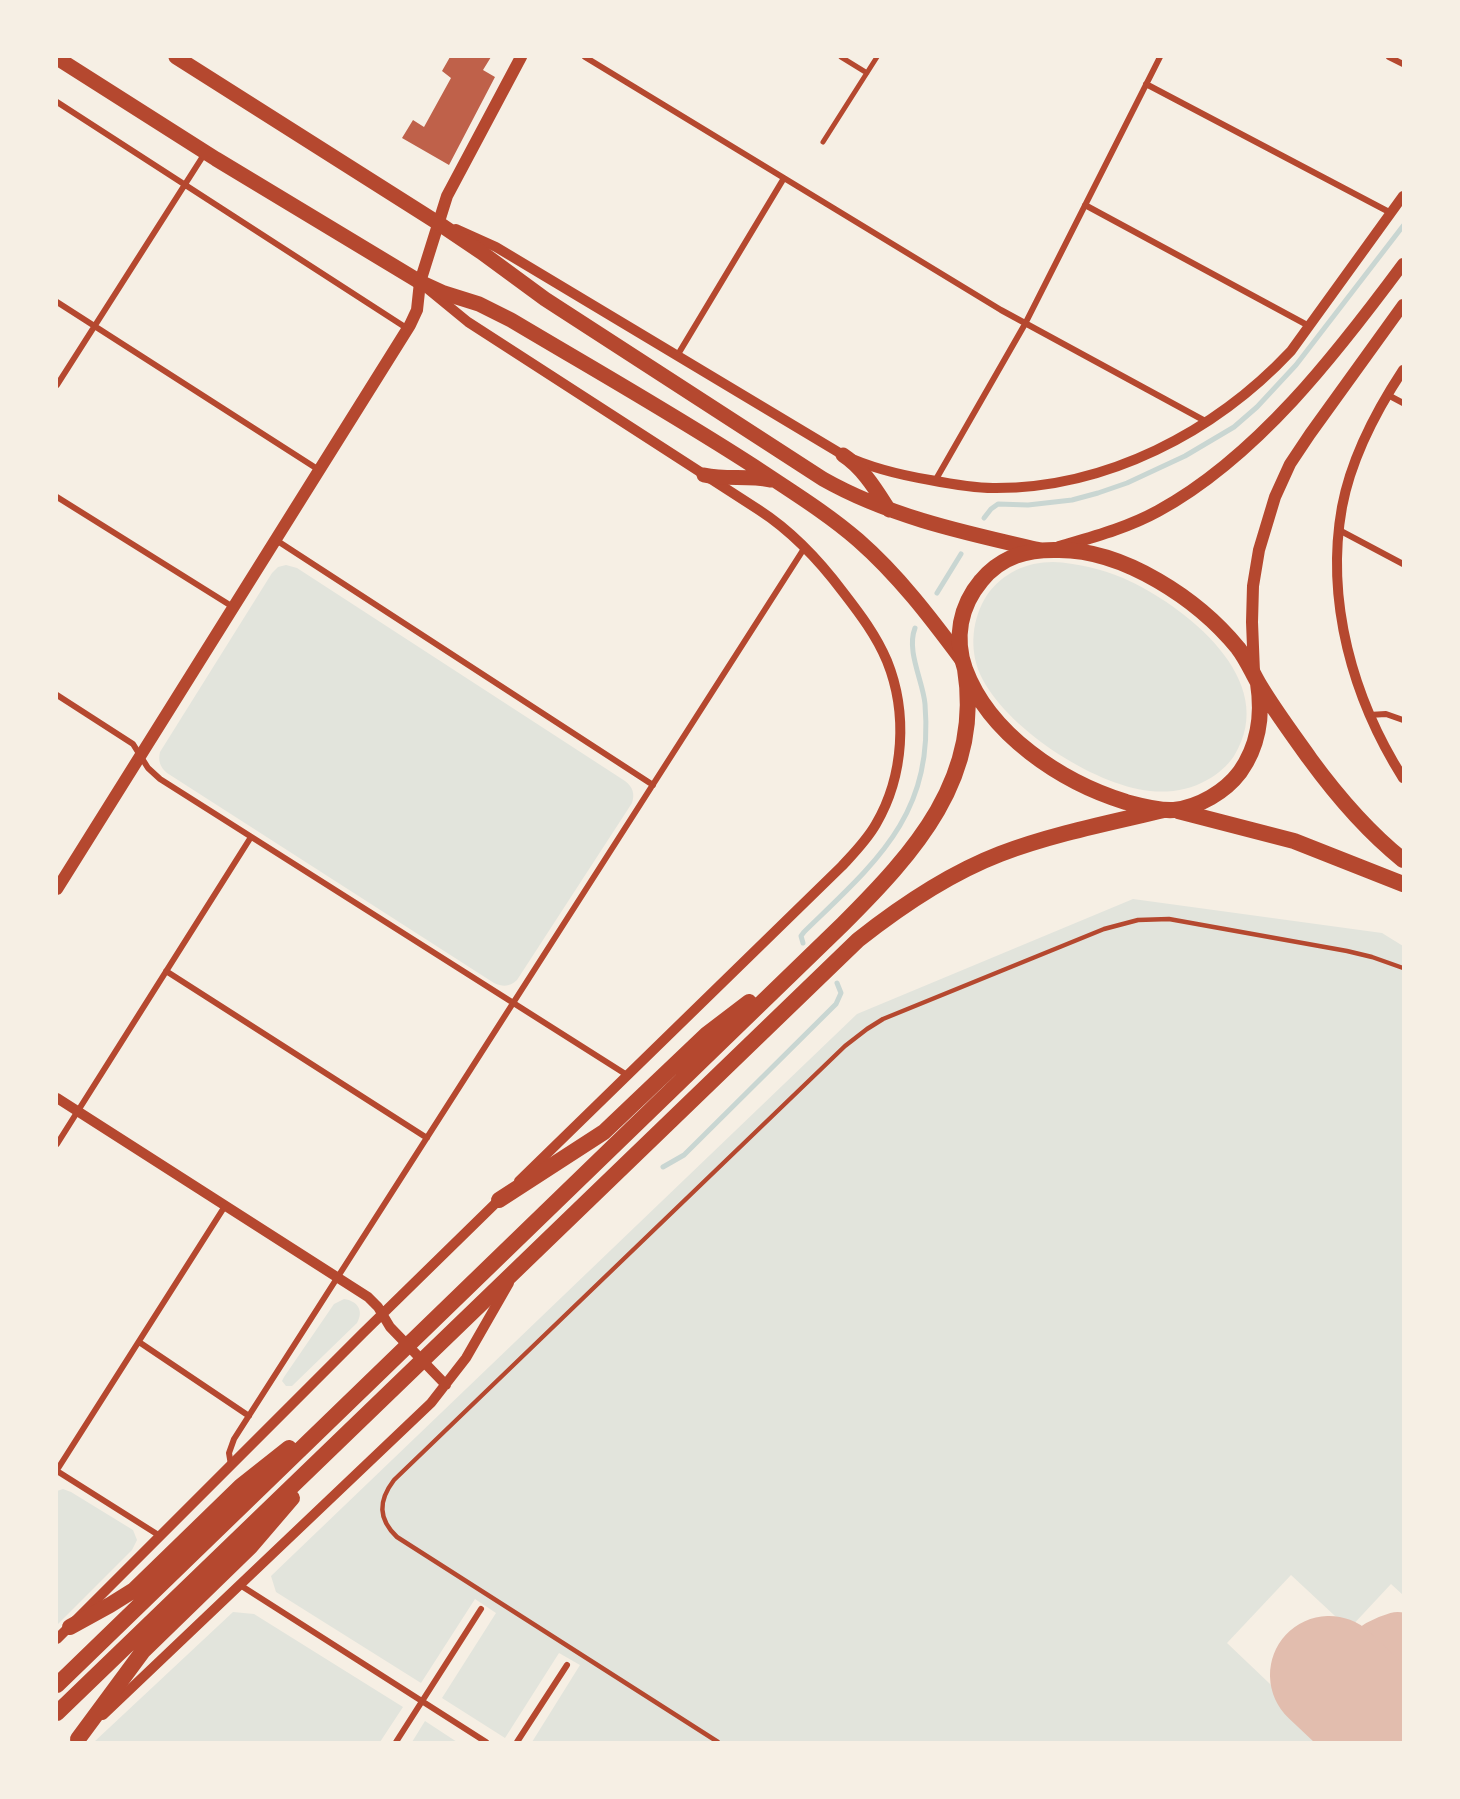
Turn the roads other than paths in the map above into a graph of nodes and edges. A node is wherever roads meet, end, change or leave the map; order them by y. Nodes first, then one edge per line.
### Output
1 (176, 57) edge
2 (522, 57) edge
3 (585, 57) edge
4 (841, 57) edge
5 (877, 57) edge
6 (1160, 57) edge
7 (1389, 57) edge
8 (57, 58) edge
9 (1403, 64) edge
10 (867, 73) junction
11 (1146, 84) junction
12 (57, 102) edge
13 (823, 142) dead end
14 (206, 152) junction
15 (784, 178) junction
16 (185, 185) junction
17 (1403, 196) edge
18 (1085, 205) junction
19 (1391, 213) junction
20 (438, 223) junction
21 (1403, 264) edge
22 (420, 282) junction
23 (57, 302) edge
24 (1403, 305) edge
25 (1025, 324) junction
26 (95, 326) junction
27 (1310, 326) junction
28 (408, 329) junction
29 (677, 356) junction
30 (1403, 370) edge
31 (57, 385) edge
32 (1388, 395) junction
33 (1403, 403) edge
34 (1208, 422) junction
35 (843, 455) junction
36 (320, 470) junction
37 (704, 475) junction
38 (935, 481) junction
39 (778, 483) junction
40 (57, 497) edge
41 (889, 510) junction
42 (1339, 530) junction
43 (276, 540) junction
44 (805, 547) junction
45 (1046, 550) junction
46 (1403, 564) edge
47 (233, 608) junction
48 (964, 664) junction
49 (1256, 678) junction
50 (57, 695) edge
51 (1369, 715) junction
52 (1403, 720) edge
53 (141, 755) junction
54 (1403, 778) edge
55 (653, 785) junction
56 (1169, 810) junction
57 (251, 837) junction
58 (1403, 860) edge
59 (1403, 884) edge
60 (57, 889) edge
61 (799, 966) junction
62 (1403, 969) edge
63 (166, 971) junction
64 (513, 1003) junction
65 (627, 1075) junction
66 (57, 1098) edge
67 (78, 1112) junction
68 (427, 1138) junction
69 (57, 1144) edge
70 (499, 1200) junction
71 (225, 1206) junction
72 (519, 1266) junction
73 (338, 1277) junction
74 (382, 1314) junction
75 (139, 1342) junction
76 (408, 1345) junction
77 (422, 1360) junction
78 (446, 1385) junction
79 (345, 1406) junction
80 (249, 1416) junction
81 (334, 1445) junction
82 (231, 1465) junction
83 (57, 1471) edge
84 (160, 1536) junction
85 (240, 1585) junction
86 (481, 1610) dead end
87 (70, 1627) junction
88 (57, 1639) edge
89 (567, 1665) dead end
90 (57, 1684) edge
91 (422, 1701) junction
92 (57, 1713) edge
93 (76, 1740) edge
94 (396, 1742) edge
95 (486, 1742) edge
96 (517, 1742) edge
97 (718, 1742) edge

1 - 20 main road
2 - 20 main road
3 - 15 street
4 - 10 street
5 - 10 street
6 - 11 street
7 - 9 street
8 - 14 main road
10 - 13 street
11 - 18 street
11 - 19 street
12 - 16 street
14 - 16 street
14 - 22 main road
15 - 25 street
15 - 29 street
16 - 26 street
16 - 28 street
17 - 19 street
18 - 25 street
18 - 27 street
19 - 27 street
20 - 22 main road
20 - 29 street
20 - 41 main road
21 - 45 main road
22 - 28 main road
22 - 37 street
22 - 39 main road
23 - 26 street
24 - 49 main road
25 - 34 street
25 - 38 street
26 - 31 street
26 - 36 street
27 - 34 street
28 - 36 main road
29 - 35 street
30 - 32 street
32 - 33 street
32 - 42 street
34 - 38 street
35 - 38 street
35 - 41 main road
36 - 43 main road
37 - 39 main road
37 - 44 street
39 - 48 main road
40 - 47 street
41 - 45 main road
42 - 46 street
42 - 51 street
43 - 47 main road
43 - 55 street
44 - 55 street
44 - 65 street
45 - 48 highway
45 - 49 highway
47 - 53 main road
48 - 56 highway
48 - 61 highway
49 - 56 highway
49 - 58 highway
50 - 53 street
51 - 52 street
51 - 54 street
53 - 57 street
53 - 60 main road
55 - 64 street
56 - 59 highway
56 - 72 highway
57 - 63 street
57 - 64 street
61 - 70 highway
61 - 76 highway
62 - 97 lane
63 - 67 street
63 - 68 street
64 - 65 street
64 - 68 street
65 - 70 street
66 - 67 street
67 - 69 street
67 - 71 street
68 - 73 street
70 - 74 street
71 - 73 street
71 - 75 street
72 - 77 highway
72 - 78 street
73 - 74 street
73 - 80 street
74 - 76 street
74 - 82 street
75 - 80 street
75 - 83 street
76 - 77 street
76 - 79 highway
77 - 78 street
77 - 81 highway
78 - 85 street
79 - 87 highway
79 - 90 highway
80 - 82 street
81 - 92 highway
81 - 93 highway
82 - 84 street
83 - 84 street
84 - 87 street
85 - 91 street
85 - 93 street
86 - 91 street
87 - 88 street
89 - 96 street
91 - 94 street
91 - 95 street

